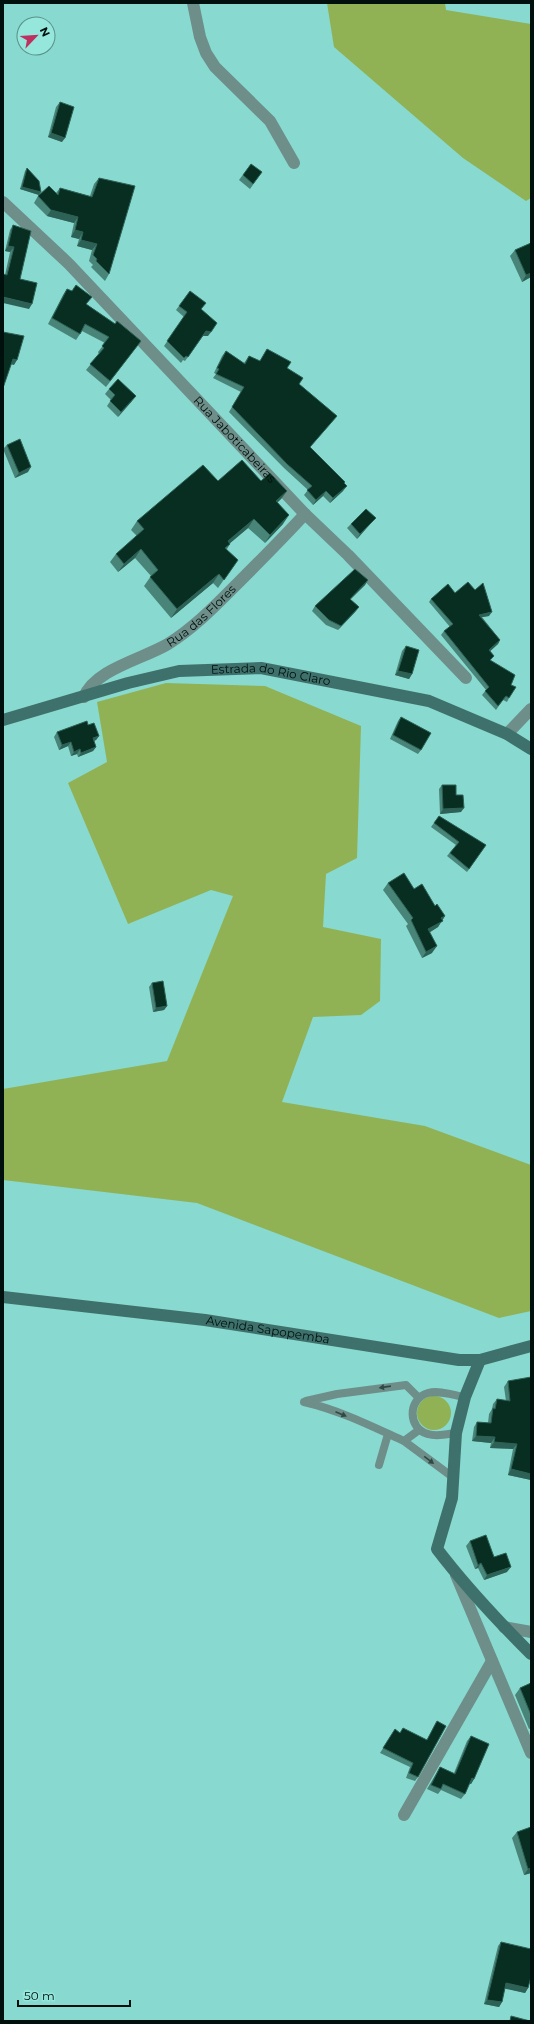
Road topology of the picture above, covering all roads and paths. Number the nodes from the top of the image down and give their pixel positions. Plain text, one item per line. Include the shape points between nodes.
1 (193, 3) edge
2 (294, 163) dead end
3 (3, 202) edge
4 (305, 514) junction
5 (466, 678) dead end
6 (84, 697) junction
7 (531, 709) edge
8 (3, 720) edge
9 (507, 734) junction
10 (531, 749) edge
11 (3, 1296) edge
12 (531, 1346) edge
13 (480, 1360) junction
14 (464, 1397) junction
15 (419, 1398) junction
16 (419, 1430) junction
17 (456, 1433) junction
18 (388, 1434) junction
19 (404, 1441) junction
20 (379, 1465) dead end
21 (454, 1478) junction
22 (456, 1574) junction
23 (504, 1627) junction
24 (531, 1632) edge
25 (531, 1654) edge
26 (492, 1661) junction
27 (531, 1753) edge
28 (404, 1815) dead end

1 - 2 street via 206,53 215,66 270,121
3 - 4 street, Rua Jaboticabeiras via 69,264
4 - 5 street, Rua Jaboticabeiras
4 - 6 street, Rua das Flores via 203,619 166,645 98,679 88,688
6 - 8 main road, Estrada do Rio Claro
6 - 9 main road, Estrada do Rio Claro via 179,671 261,668 429,701
7 - 9 street
9 - 10 main road, Estrada do Rio Claro
11 - 13 main road, Avenida Sapopemba via 204,1320 427,1356
12 - 13 main road, Avenida Sapopemba
13 - 14 main road
14 - 15 lane via 432,1392
14 - 17 main road
15 - 16 lane via 412,1410 412,1417
15 -> 18 lane via 406,1385 337,1394 304,1402 328,1408
16 - 17 lane via 430,1435
16 - 19 lane
17 - 21 main road
18 - 19 lane
18 - 20 lane
19 -> 21 lane
21 - 22 main road via 452,1498 437,1550
22 - 23 main road
22 - 26 street
23 - 24 street
23 - 25 main road
26 - 27 street
26 - 28 street

